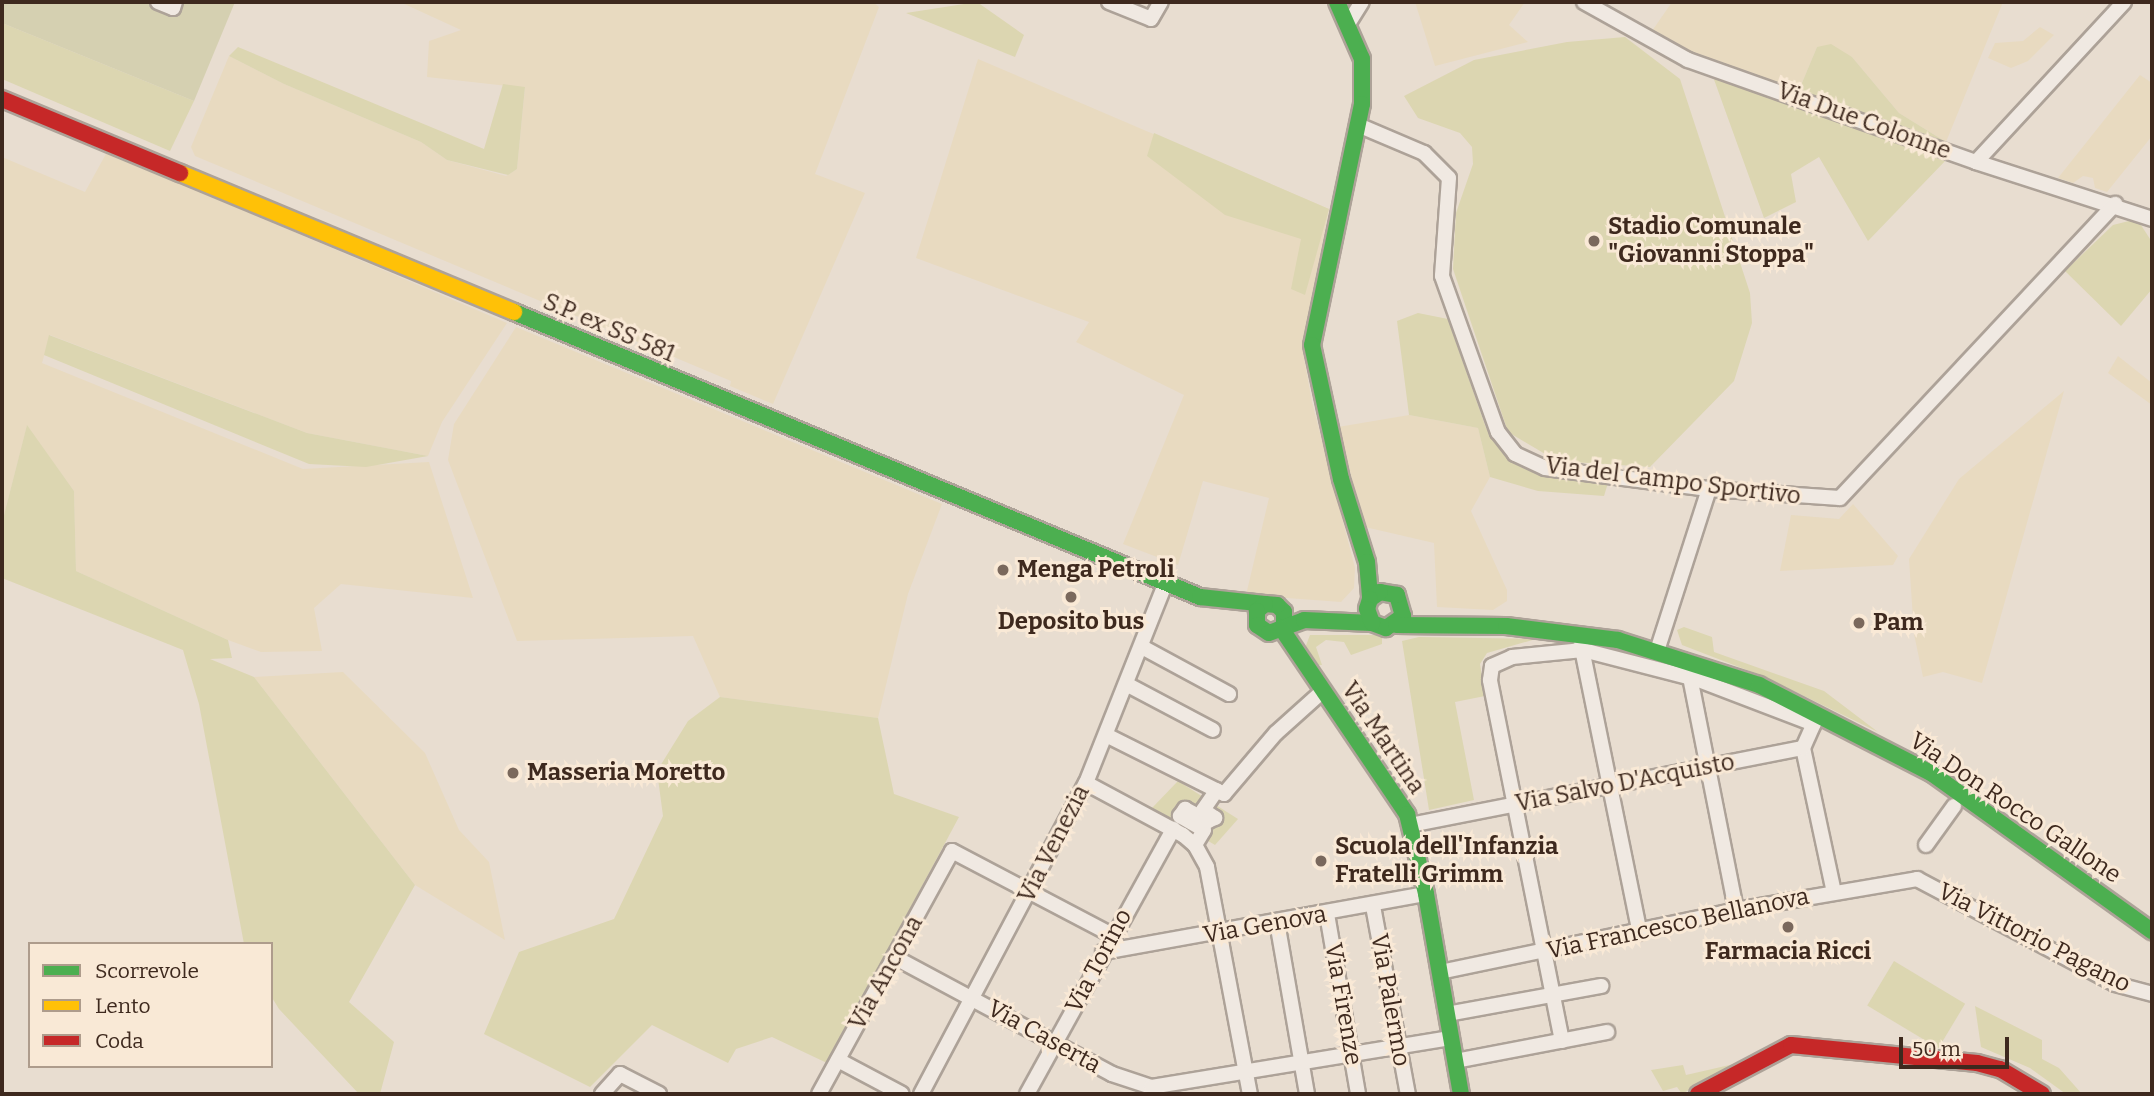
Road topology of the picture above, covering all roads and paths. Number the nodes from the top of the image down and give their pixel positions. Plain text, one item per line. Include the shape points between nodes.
1 (158, 2) edge
2 (175, 2) edge
3 (1110, 2) edge
4 (1161, 2) edge
5 (1337, 2) edge
6 (1362, 2) edge
7 (1584, 2) edge
8 (2124, 2) edge
9 (1348, 24) junction
10 (2, 99) edge
11 (1358, 125) junction
12 (1976, 162) junction
13 (2115, 204) junction
14 (2152, 219) edge
15 (1709, 489) junction
16 (1367, 562) junction
17 (1165, 583) junction
18 (1200, 597) junction
19 (1399, 598) junction
20 (1369, 601) junction
21 (1272, 606) junction
22 (1372, 623) junction
23 (1396, 625) junction
24 (1446, 625) junction
25 (1273, 628) junction
26 (1581, 643) junction
27 (1142, 647) junction
28 (1657, 651) junction
29 (1690, 677) junction
30 (1128, 685) junction
31 (1324, 690) junction
32 (1229, 694) dead end
33 (1816, 718) junction
34 (1213, 730) dead end
35 (1106, 735) junction
36 (1803, 748) junction
37 (1707, 767) junction
38 (1086, 783) junction
39 (1608, 786) junction
40 (1217, 790) junction
41 (1515, 804) junction
42 (1954, 806) dead end
43 (1410, 825) junction
44 (1173, 829) junction
45 (1195, 845) junction
46 (1926, 845) dead end
47 (1917, 879) joint
48 (1029, 892) junction
49 (1834, 892) junction
50 (1426, 894) junction
51 (1373, 906) junction
52 (1736, 910) junction
53 (1327, 914) junction
54 (1277, 922) junction
55 (2152, 931) edge
56 (1219, 933) junction
57 (1640, 933) junction
58 (1112, 935) junction
59 (1545, 951) junction
60 (1103, 952) junction
61 (894, 957) junction
62 (1440, 972) junction
63 (1601, 986) dead end
64 (2152, 994) edge
65 (1553, 995) junction
66 (973, 999) junction
67 (1447, 1014) junction
68 (1607, 1032) dead end
69 (1451, 1038) junction
70 (1562, 1041) junction
71 (1055, 1044) junction
72 (1398, 1044) junction
73 (1351, 1052) junction
74 (838, 1060) junction
75 (1455, 1061) junction
76 (1300, 1062) junction
77 (1245, 1072) junction
78 (1179, 1090) edge
79 (602, 1094) edge
80 (659, 1094) edge
81 (819, 1094) edge
82 (902, 1094) edge
83 (921, 1094) edge
84 (1027, 1094) edge
85 (1250, 1094) edge
86 (1307, 1094) edge
87 (1358, 1094) edge
88 (1408, 1094) edge
89 (1461, 1094) edge
90 (1698, 1094) edge
91 (2042, 1094) edge

1 - 2 street via 173,8
3 - 4 street via 1151,19
5 - 9 main road
6 - 9 street
7 - 12 street, Via Due Colonne via 1688,60
8 - 12 street
9 - 11 main road via 1363,59
10 - 17 main road, S.P. ex SS 581
11 - 15 street, Via del Campo Sportivo via 1424,153 1449,178 1442,276 1498,432 1515,454 1545,468
11 - 16 main road via 1312,345 1337,467
12 - 13 street, Via Due Colonne
13 - 14 street, Via Due Colonne
13 - 15 street, Via del Campo Sportivo via 1840,498
15 - 28 street
16 - 19 main road
16 - 20 main road
17 - 18 main road, S.P. ex SS 581
17 - 27 street, Via Venezia
18 - 21 main road
18 - 25 main road
19 - 20 main road via 1380,592
19 - 23 main road via 1403,616
19 - 24 main road
20 - 21 main road via 1341,611
20 - 22 main road
21 - 25 main road, Via Martina
21 - 25 main road via 1256,616
22 - 23 main road via 1386,628
22 - 25 main road via 1304,620
23 - 24 main road, Via Don Rocco Gallone
24 - 26 main road, Via Don Rocco Gallone
25 - 31 main road, Via Martina
26 - 28 main road, Via Don Rocco Gallone
26 - 29 street
26 - 39 street
26 - 41 street via 1512,657 1492,666 1490,680
27 - 30 street, Via Venezia
27 - 32 street
28 - 33 main road, Via Don Rocco Gallone via 1759,685
29 - 33 street
29 - 37 street
30 - 34 street
30 - 35 street, Via Venezia
31 - 40 street via 1276,733 1224,794
31 - 43 main road, Via Martina
33 - 36 street
33 - 55 main road, Via Don Rocco Gallone via 1931,773
35 - 38 street, Via Venezia
35 - 40 street
36 - 37 street, Via Salvo D'Acquisto
36 - 49 street
37 - 39 street, Via Salvo D'Acquisto
37 - 52 street
38 - 44 street
38 - 48 street, Via Venezia
39 - 41 street, Via Salvo D'Acquisto
39 - 57 street
40 - 45 street via 1203,810 1215,818 1208,821 1185,809 1180,816 1203,830
41 - 43 street, Via Salvo D'Acquisto
41 - 59 street
42 - 46 street
43 - 50 main road, Via Martina
44 - 45 street
44 - 58 street, Via Torino
45 - 56 street via 1207,867
47 - 49 street, Via Francesco Bellanova
47 - 64 street, Via Vittorio Pagano via 2115,984
48 - 58 street
48 - 61 street, Via Ancona via 952,851
48 - 66 street, Via Venezia
49 - 52 street, Via Francesco Bellanova
50 - 51 street, Via Genova
50 - 62 main road, Via Martina
51 - 53 street, Via Genova
51 - 72 street, Via Palermo
52 - 57 street, Via Francesco Bellanova
53 - 54 street, Via Genova
53 - 73 street, Via Firenze
54 - 56 street, Via Genova
54 - 76 street
56 - 60 street, Via Genova
56 - 77 street
57 - 59 street, Via Francesco Bellanova
58 - 60 street, Via Torino
59 - 62 street, Via Francesco Bellanova
59 - 65 street
60 - 71 street, Via Torino
61 - 66 street, Via Caserta
61 - 74 street, Via Ancona
62 - 67 main road, Via Martina
63 - 65 street
65 - 67 street
65 - 70 street
66 - 71 street, Via Caserta
66 - 83 street, Via Venezia
67 - 69 main road, Via Martina
68 - 70 street
69 - 72 street, Via Caserta
69 - 75 main road, Via Martina
70 - 75 street
71 - 78 street, Via Caserta via 1112,1074 1151,1087
71 - 84 street, Via Torino
72 - 73 street, Via Caserta
72 - 88 street, Via Palermo
73 - 76 street, Via Caserta
73 - 87 street, Via Firenze
74 - 81 street, Via Ancona
74 - 82 street
75 - 89 main road, Via Martina
76 - 77 street, Via Caserta
76 - 86 street
77 - 78 street, Via Caserta
77 - 85 street
79 - 80 street via 620,1074
90 - 91 main road via 1791,1045 1977,1063 2000,1069

